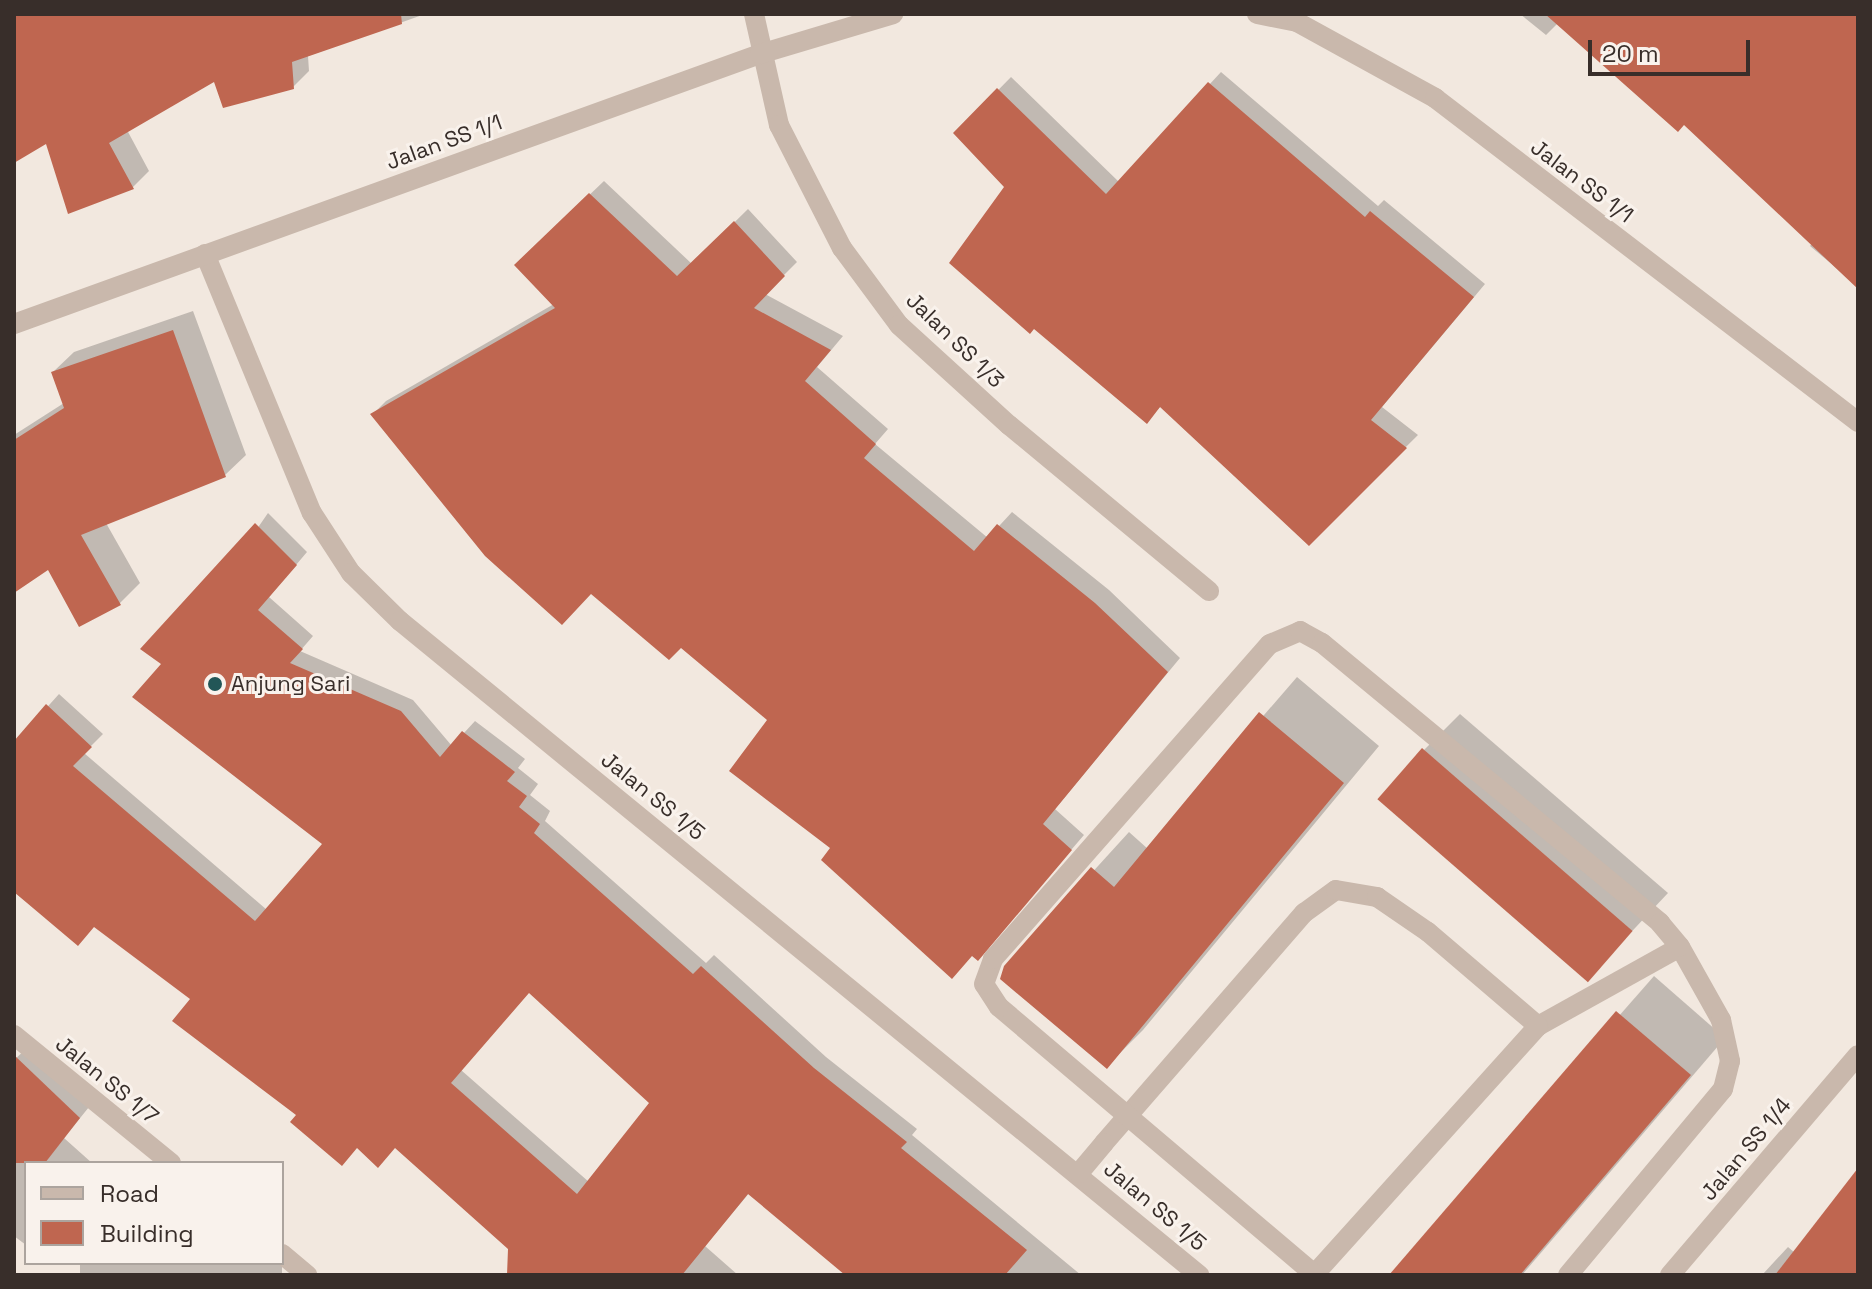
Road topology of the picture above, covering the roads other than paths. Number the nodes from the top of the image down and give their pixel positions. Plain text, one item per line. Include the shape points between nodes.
1 (754, 14) edge
2 (893, 14) edge
3 (1257, 14) edge
4 (760, 54) junction
5 (205, 254) junction
6 (14, 324) edge
7 (1858, 422) edge
8 (1209, 591) dead end
9 (1680, 947) junction
10 (1538, 1026) junction
11 (14, 1035) edge
12 (1858, 1055) edge
13 (1129, 1113) junction
14 (169, 1161) edge
15 (1079, 1173) junction
16 (284, 1256) edge
17 (307, 1275) edge
18 (1199, 1275) edge
19 (1314, 1275) edge
20 (1568, 1275) edge
21 (1670, 1275) edge

1 - 4 street, Jalan SS 1/3
2 - 4 street, Jalan SS 1/1
3 - 7 street, Jalan SS 1/1 via 1297,22 1435,98
4 - 5 street, Jalan SS 1/1
4 - 8 street, Jalan SS 1/3 via 779,125 842,248 899,325 1009,425
5 - 6 street, Jalan SS 1/1
5 - 15 street, Jalan SS 1/5 via 312,513 351,573 400,621
9 - 10 street
9 - 13 street via 1660,923 1349,663 1300,631 1270,644 993,959 984,984 999,1007
9 - 20 street via 1721,1020 1730,1061 1723,1089
10 - 13 street via 1428,932 1377,897 1336,890 1304,913
10 - 19 street
11 - 14 street, Jalan SS 1/7
12 - 21 street, Jalan SS 1/4
13 - 15 street
13 - 19 street
15 - 18 street, Jalan SS 1/5
16 - 17 street

